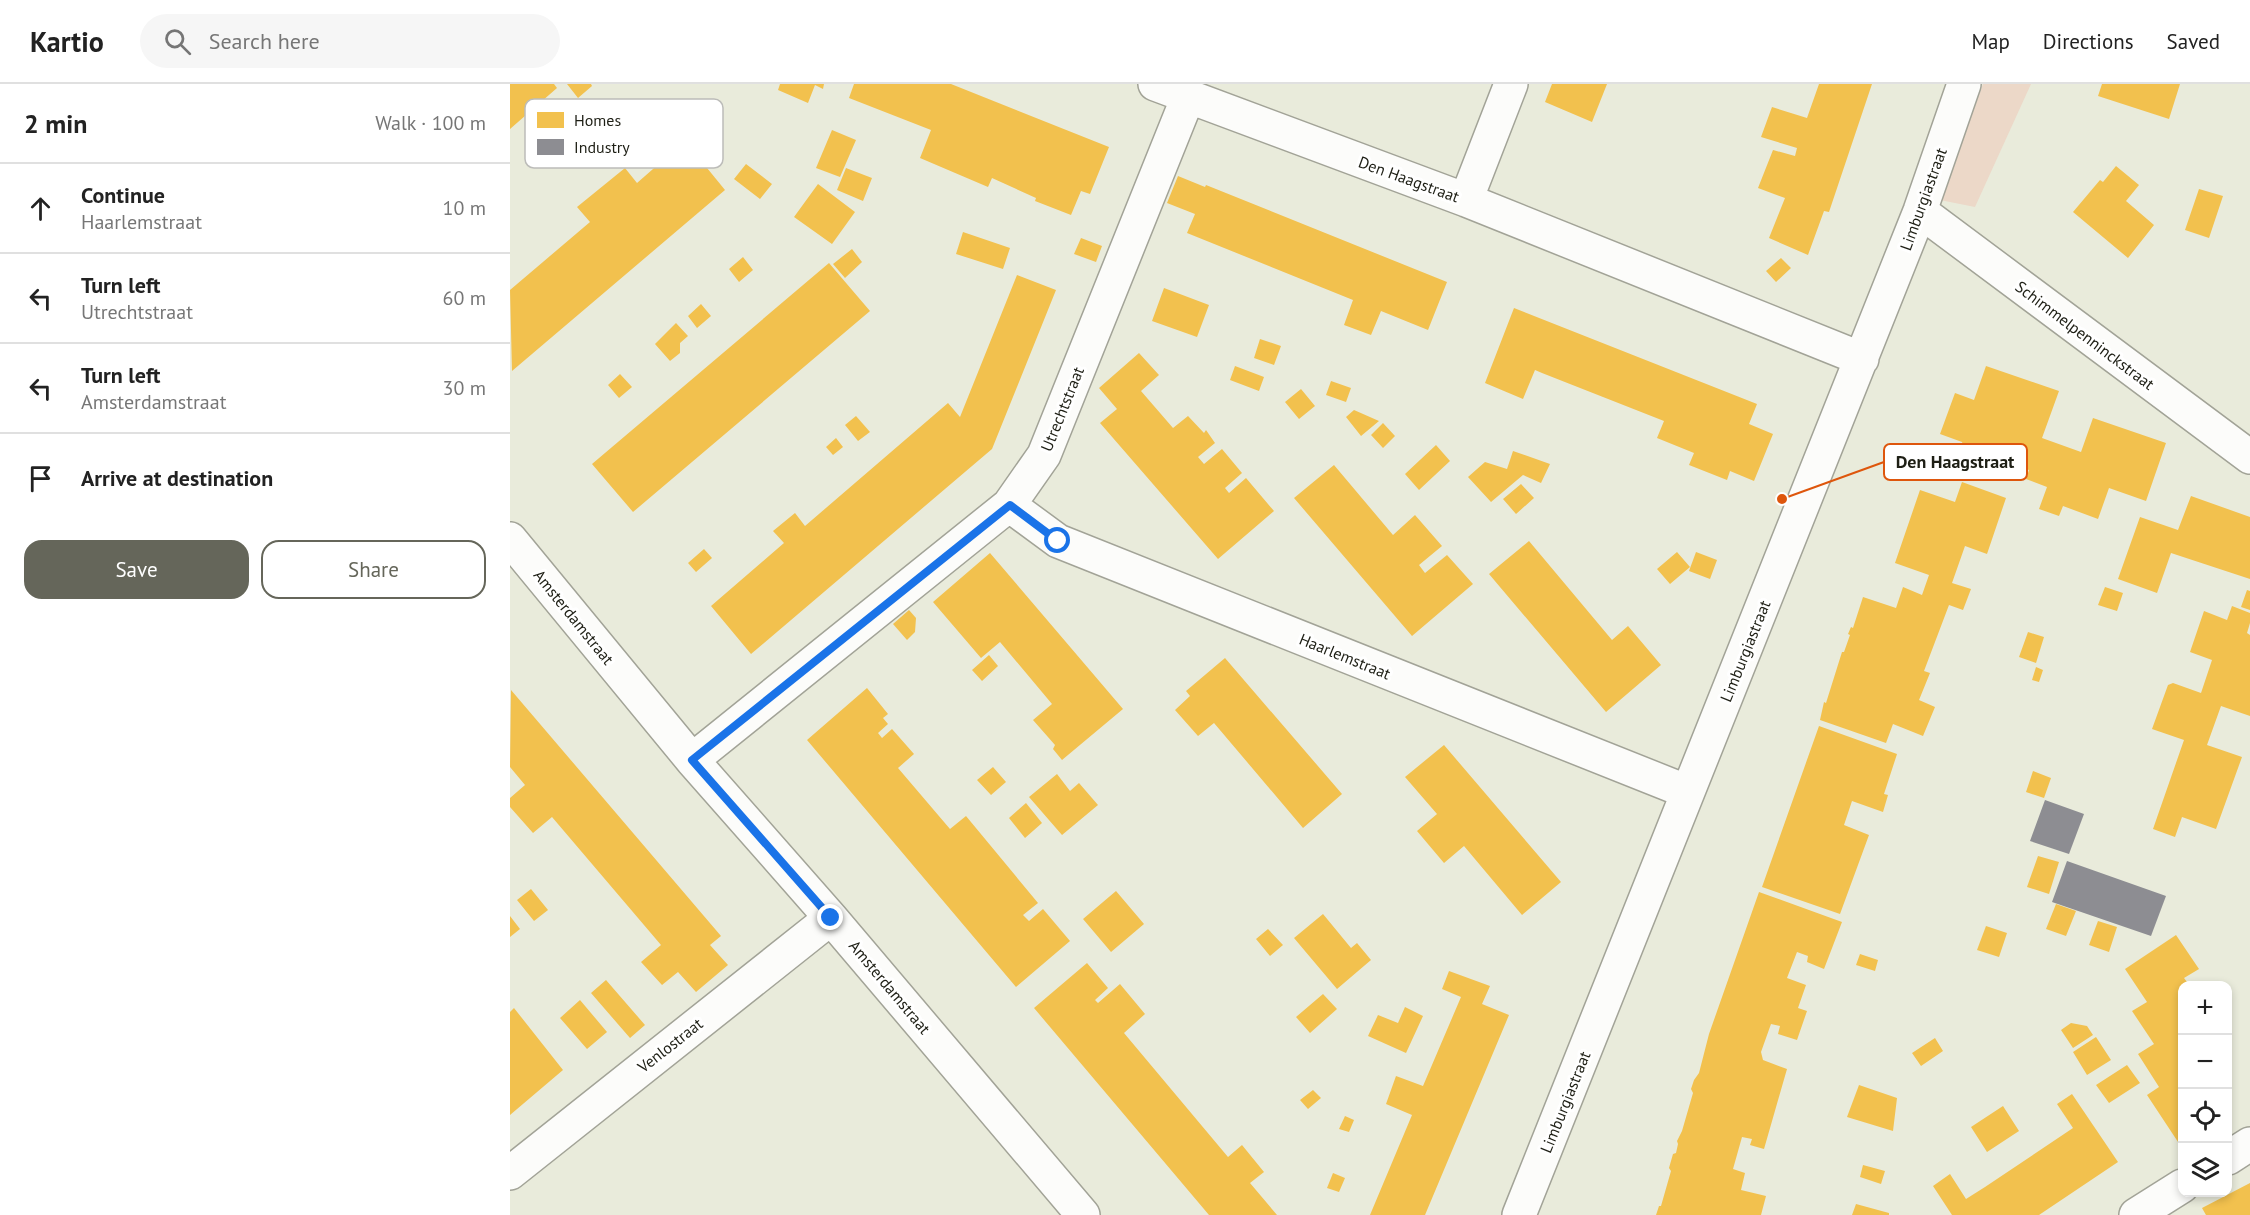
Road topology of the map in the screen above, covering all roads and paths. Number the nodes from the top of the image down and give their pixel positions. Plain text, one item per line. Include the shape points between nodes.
1 (1155, 84) edge
2 (1510, 84) edge
3 (1964, 84) edge
4 (1188, 97) junction
5 (1466, 200) junction
6 (1920, 211) junction
7 (1862, 359) junction
8 (2250, 457) edge
9 (1010, 505) junction
10 (510, 539) edge
11 (692, 760) junction
12 (1688, 792) junction
13 (831, 918) junction
14 (2250, 1143) edge
15 (2232, 1155) edge
16 (510, 1173) edge
17 (2178, 1189) edge
18 (1083, 1215) edge
19 (1520, 1215) edge
20 (2136, 1215) edge

1 - 4 street, Den Haagstraat
2 - 5 street
3 - 6 street, Limburgiastraat
4 - 5 street, Den Haagstraat
4 - 9 street, Utrechtstraat via 1044,455
5 - 7 street, Den Haagstraat
6 - 7 street, Limburgiastraat
6 - 8 street, Schimmelpenninckstraat
7 - 12 street, Limburgiastraat
9 - 11 street, Utrechtstraat
9 - 12 street, Haarlemstraat via 1058,541
10 - 11 street, Amsterdamstraat
11 - 13 street, Amsterdamstraat
12 - 19 street, Limburgiastraat
13 - 16 street, Venlostraat
13 - 18 street, Amsterdamstraat
14 - 15 street
17 - 20 street

